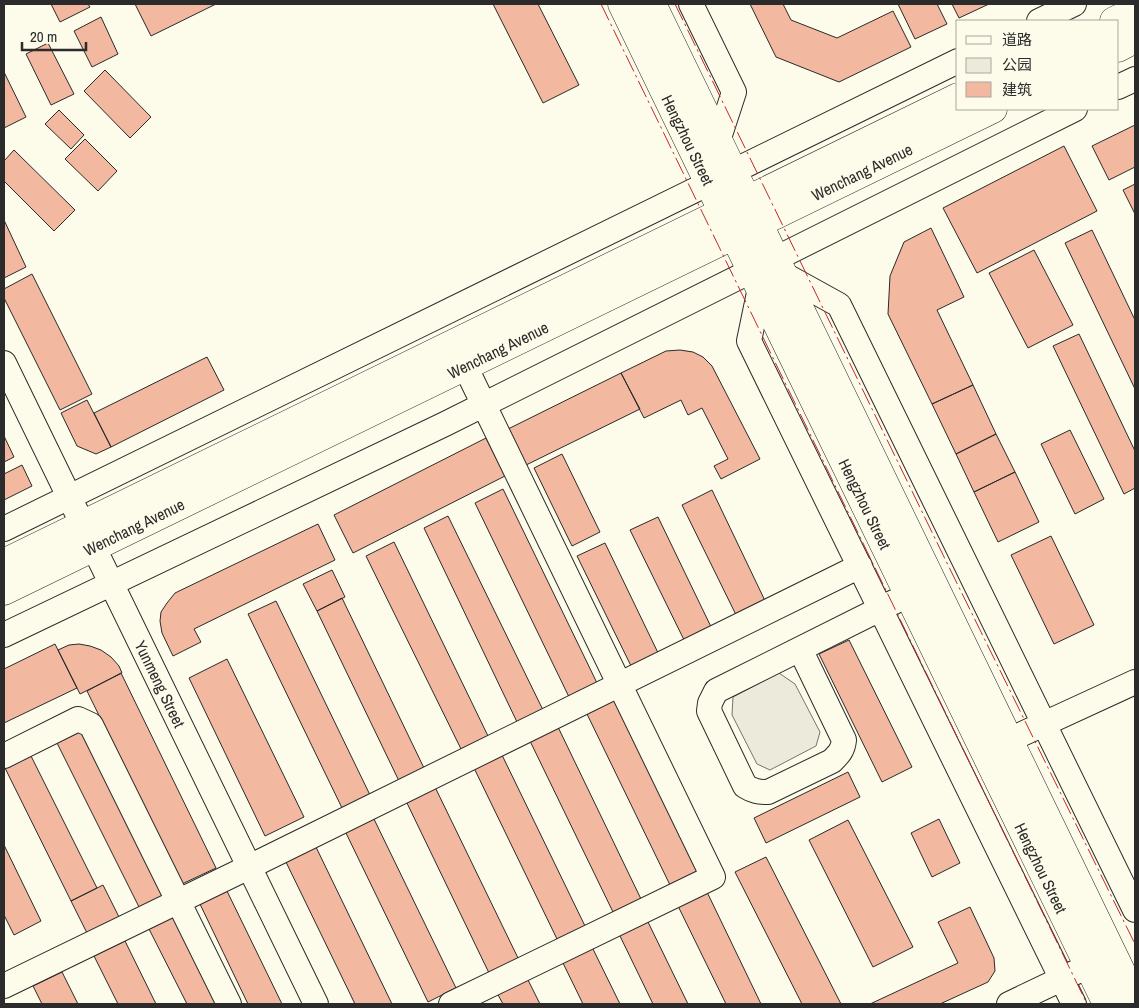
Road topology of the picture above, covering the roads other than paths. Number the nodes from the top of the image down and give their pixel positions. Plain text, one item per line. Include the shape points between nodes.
1 (622, 4) edge
2 (652, 4) edge
3 (691, 4) edge
4 (1074, 4) edge
5 (1135, 11) edge
6 (1040, 20) edge
7 (1116, 20) edge
8 (1135, 39) edge
9 (1119, 47) edge
10 (956, 62) edge
11 (1135, 78) edge
12 (1119, 86) edge
13 (956, 99) edge
14 (991, 110) edge
15 (1073, 110) edge
16 (718, 141) junction
17 (733, 171) junction
18 (708, 183) junction
19 (753, 212) junction
20 (728, 224) junction
21 (779, 266) junction
22 (756, 280) junction
23 (4, 363) edge
24 (465, 366) junction
25 (484, 405) junction
26 (69, 497) junction
27 (4, 529) edge
28 (88, 536) junction
29 (4, 563) edge
30 (860, 566) junction
31 (111, 584) junction
32 (4, 591) edge
33 (909, 595) junction
34 (881, 609) junction
35 (4, 635) edge
36 (800, 649) junction
37 (1135, 682) edge
38 (619, 685) junction
39 (1044, 724) junction
40 (1009, 740) junction
41 (4, 756) edge
42 (249, 867) junction
43 (178, 902) junction
44 (1135, 910) edge
45 (1127, 964) edge
46 (1088, 965) junction
47 (1062, 978) junction
48 (4, 986) edge
49 (1135, 1000) edge
50 (229, 1004) edge
51 (316, 1004) edge
52 (451, 1004) edge
53 (1009, 1004) edge
54 (1074, 1004) edge
55 (1107, 1004) edge

1 - 18 main road, Hengzhou Street
2 - 16 main road, Hengzhou Street
3 - 16 street via 734,92
4 - 6 street
5 - 7 main road
8 - 9 main road
10 - 17 street
11 - 12 street
13 - 19 main road, Wenchang Avenue
14 - 19 main road, Wenchang Avenue
15 - 21 street
16 - 17 main road, Hengzhou Street
17 - 18 street
17 - 19 main road, Hengzhou Street
18 - 20 main road, Hengzhou Street
18 - 26 street
19 - 20 main road, Wenchang Avenue
19 - 21 main road, Hengzhou Street
20 - 22 main road, Hengzhou Street
20 - 24 main road, Wenchang Avenue
20 - 28 main road, Wenchang Avenue
21 - 22 street
21 - 39 street via 839,305
21 - 40 main road, Hengzhou Street
22 - 25 street
22 - 30 street via 749,341
22 - 33 main road, Hengzhou Street
23 - 26 street, Yunmeng Street
24 - 25 street
24 - 28 main road, Wenchang Avenue
25 - 31 street
25 - 38 street
26 - 27 street
26 - 28 street, Yunmeng Street
28 - 29 main road, Wenchang Avenue
28 - 31 street, Yunmeng Street
28 - 32 main road, Wenchang Avenue
30 - 34 street
30 - 38 street
31 - 35 street
31 - 42 street, Yunmeng Street
33 - 34 street
33 - 46 main road, Hengzhou Street
34 - 36 street
34 - 47 street
36 - 36 street via 844,740 843,748 832,761 768,792 750,790 745,786 709,711 710,703 716,691
37 - 39 street
38 - 42 street
38 - 52 street via 713,877
39 - 40 street
39 - 44 street
40 - 45 main road, Hengzhou Street
41 - 43 street via 78,719 91,725
42 - 43 street
42 - 51 street, Yunmeng Street
43 - 48 street
43 - 50 street
45 - 49 main road, Hengzhou Street
46 - 47 street
46 - 55 main road, Hengzhou Street
47 - 53 street
47 - 54 street

